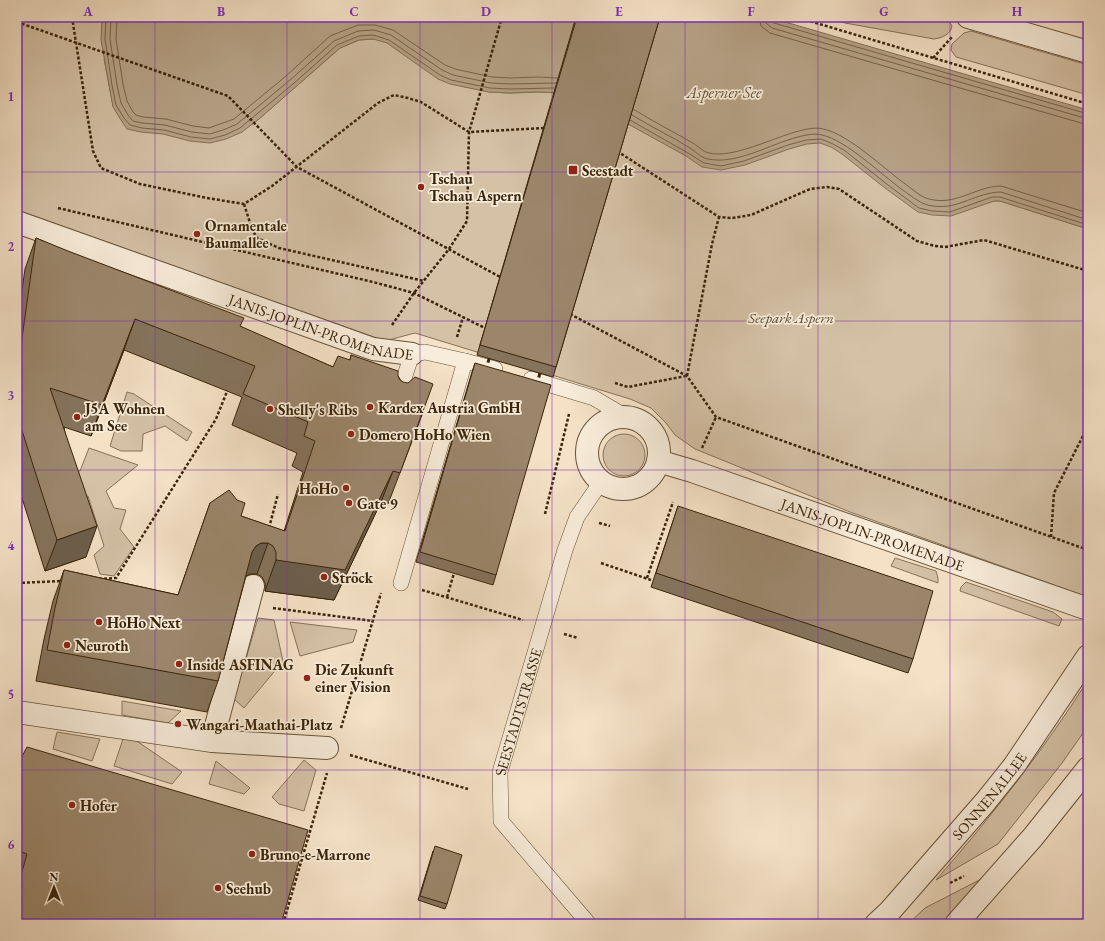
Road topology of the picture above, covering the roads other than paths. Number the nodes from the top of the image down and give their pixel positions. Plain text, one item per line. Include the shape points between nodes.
1 (968, 17) edge
2 (1088, 52) edge
3 (17, 222) edge
4 (412, 354) junction
5 (465, 361) junction
6 (395, 405) edge
7 (626, 417) junction
8 (658, 462) junction
9 (601, 482) junction
10 (401, 583) road end
11 (251, 596) edge
12 (1088, 609) edge
13 (1088, 656) edge
14 (20, 712) edge
15 (212, 741) junction
16 (331, 749) road end
17 (1088, 768) edge
18 (589, 924) edge
19 (876, 924) edge
20 (956, 924) edge

1 - 2 street
3 - 4 street, JANIS-JOPLIN-PROMENADE via 373,349
4 - 5 lane, JANIS-JOPLIN-PROMENADE via 425,352
4 - 6 lane
5 - 7 lane, JANIS-JOPLIN-PROMENADE via 594,398
5 - 10 lane
7 - 8 street via 638,420 648,427 655,437
7 - 9 street via 604,422 589,440 588,463
8 - 9 street via 645,481 635,487 623,489
8 - 12 street, JANIS-JOPLIN-PROMENADE
9 - 18 lane, SEESTADTSTRASSE via 578,517 565,550 500,772 501,821
11 - 15 street
13 - 19 street, SONNENALLEE via 1014,766
14 - 15 street
15 - 16 street
17 - 20 street via 1034,837

